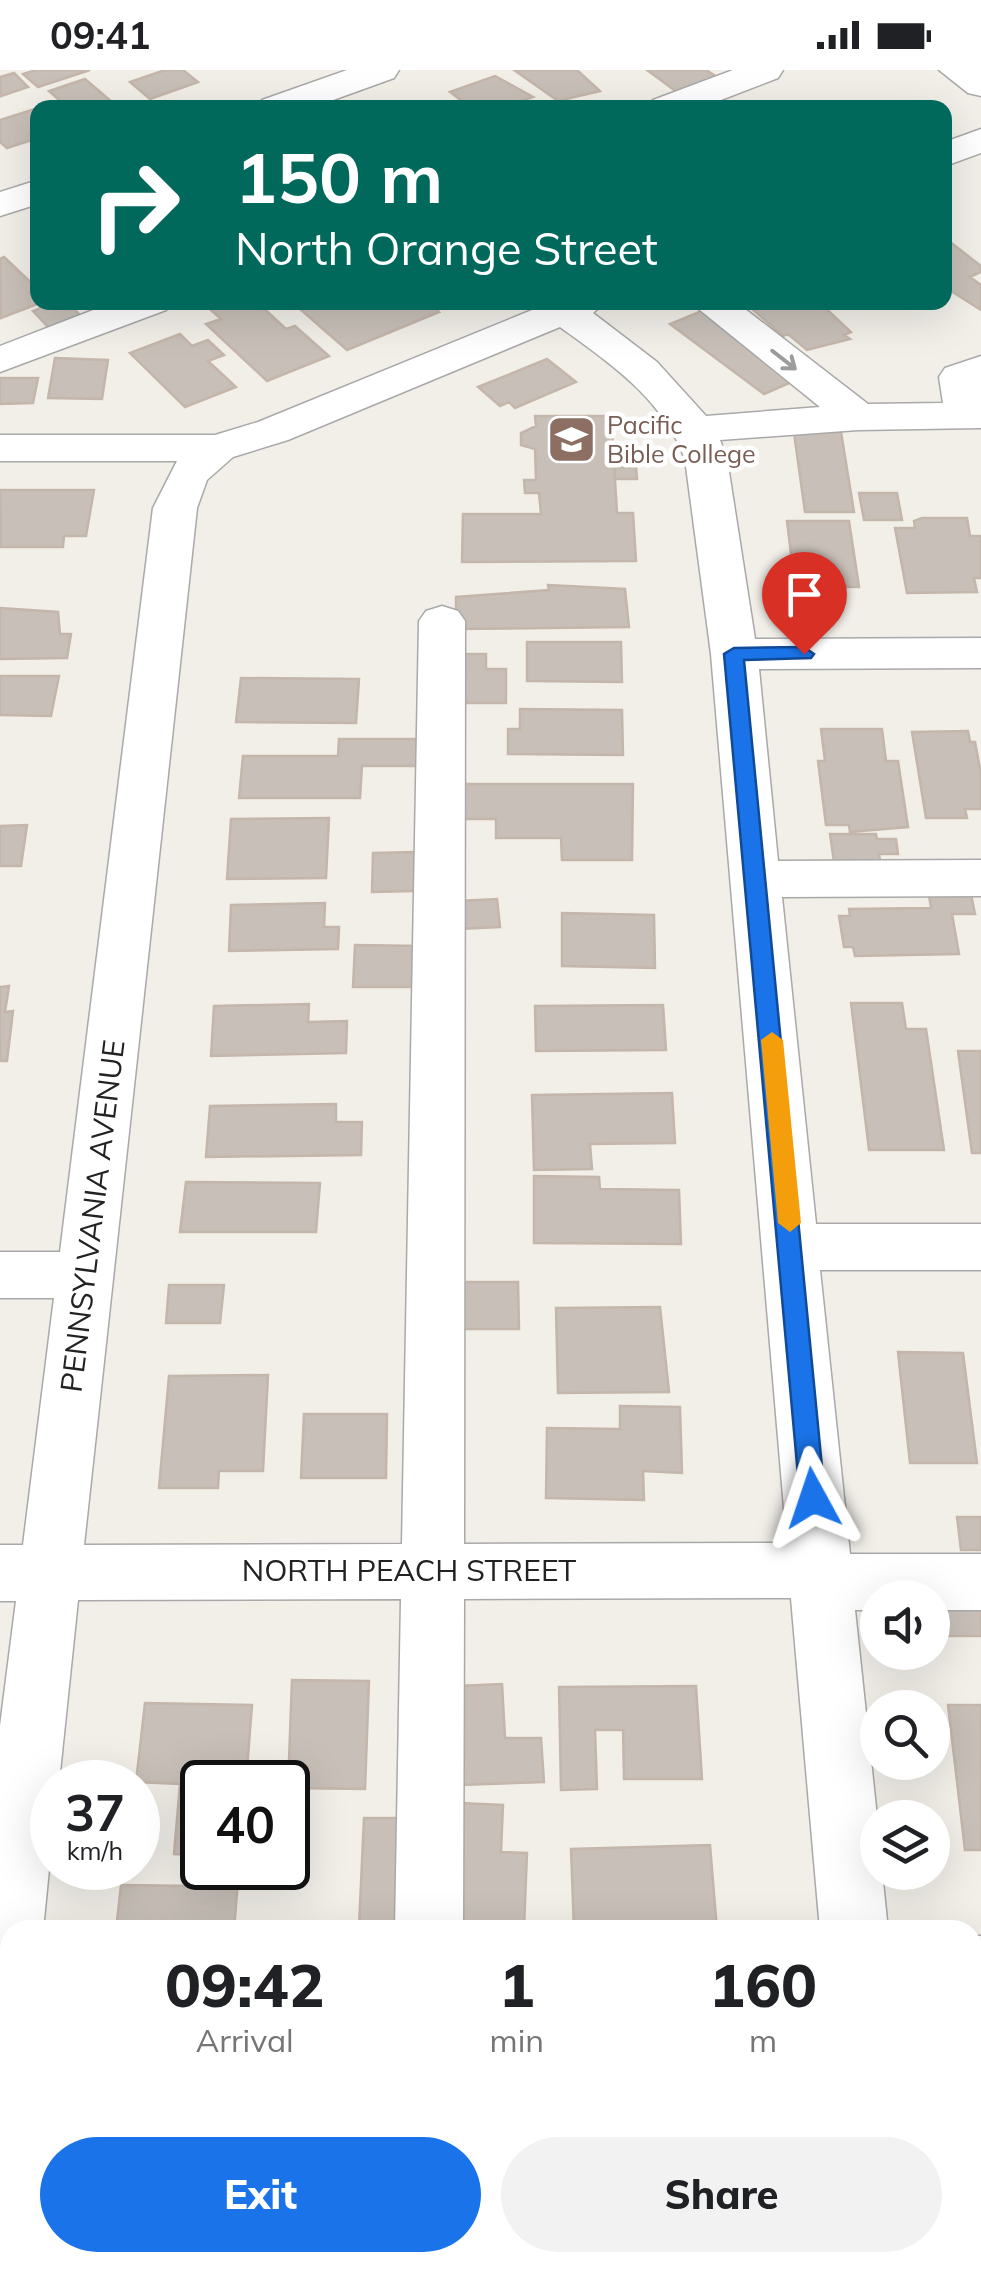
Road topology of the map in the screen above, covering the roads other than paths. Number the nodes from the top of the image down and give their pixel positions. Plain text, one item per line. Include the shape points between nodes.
1 (261, 70) edge
2 (381, 70) edge
3 (765, 70) edge
4 (957, 70) edge
5 (981, 85) edge
6 (289, 100) edge
7 (306, 100) edge
8 (687, 100) edge
9 (981, 140) edge
10 (952, 152) edge
11 (30, 195) edge
12 (0, 205) edge
13 (131, 310) edge
14 (556, 310) edge
15 (574, 310) edge
16 (720, 310) edge
17 (0, 360) edge
18 (981, 368) edge
19 (973, 415) edge
20 (858, 417) junction
21 (698, 430) junction
22 (0, 448) edge
23 (218, 448) junction
24 (442, 622) dead end
25 (981, 653) edge
26 (734, 654) junction
27 (981, 878) edge
28 (756, 879) junction
29 (792, 1247) junction
30 (981, 1247) edge
31 (0, 1275) edge
32 (86, 1275) junction
33 (433, 1571) junction
34 (26, 1573) edge
35 (819, 1576) junction
36 (981, 1582) edge
37 (7, 1920) edge
38 (429, 1920) edge
39 (853, 1920) edge

1 - 6 street
2 - 7 street
3 - 8 street
4 - 5 street
9 - 10 street
11 - 12 street
13 - 17 street
14 - 23 street
15 - 21 street via 673,398
16 -> 20 street
18 - 19 street via 960,377
19 - 20 street
20 - 21 street
21 - 26 street
22 - 23 street
23 - 32 street, PENNSYLVANIA AVENUE via 194,463 176,508
24 - 33 street
25 - 26 street
26 - 28 street
27 - 28 street
28 - 29 street
29 - 30 street
29 - 35 street
31 - 32 street
32 - 34 street, PENNSYLVANIA AVENUE
33 - 34 street, NORTH PEACH STREET
33 - 35 street, NORTH PEACH STREET
33 - 38 street
34 - 37 street, PENNSYLVANIA AVENUE
35 - 36 street, NORTH PEACH STREET
35 - 39 street

